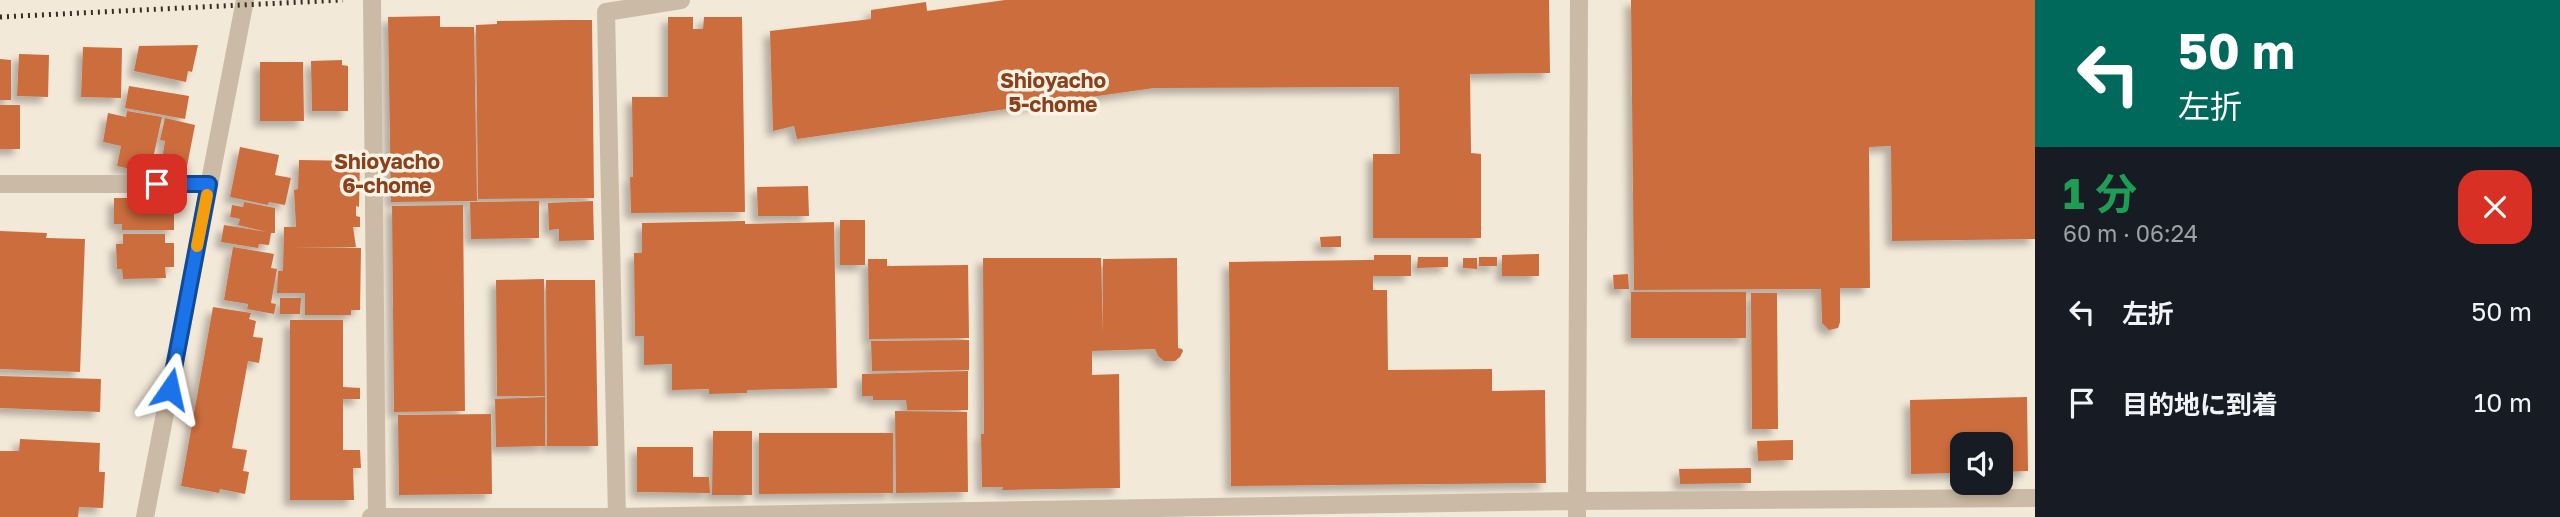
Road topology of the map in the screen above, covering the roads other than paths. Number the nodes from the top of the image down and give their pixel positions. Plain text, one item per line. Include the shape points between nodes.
1 (245, 0) edge
2 (372, 0) edge
3 (681, 0) edge
4 (1579, 0) edge
5 (0, 184) edge
6 (209, 184) junction
7 (2035, 498) edge
8 (1577, 509) edge
9 (1105, 513) edge
10 (145, 517) edge
11 (371, 517) edge
12 (377, 517) edge
13 (617, 517) edge

1 - 6 street
2 - 12 street
3 - 13 street via 606,12
4 - 8 street
5 - 6 street
6 - 10 street
7 - 8 street
8 - 9 street
9 - 13 street
11 - 12 street
12 - 13 street

